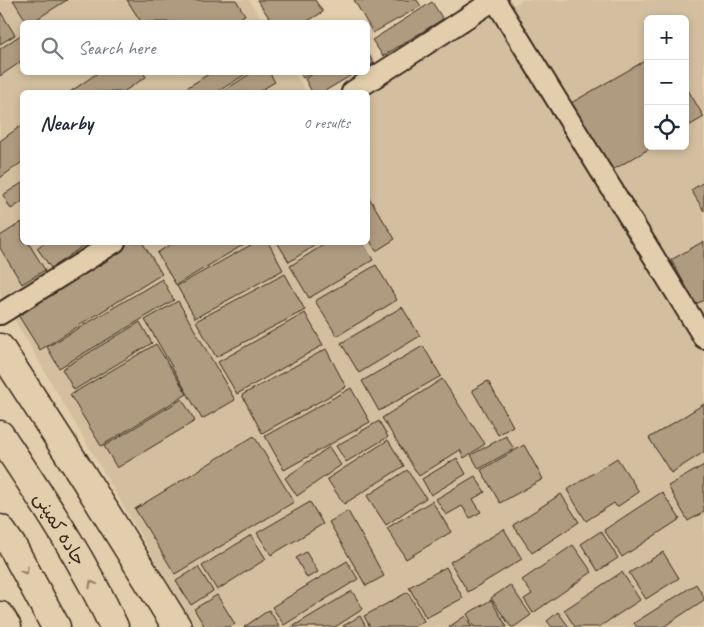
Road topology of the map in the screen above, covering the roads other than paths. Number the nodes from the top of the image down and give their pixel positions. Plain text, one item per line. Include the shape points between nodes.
1 (495, 0) edge
2 (355, 90) edge
3 (110, 245) edge
4 (0, 314) edge
5 (704, 338) edge
6 (0, 348) edge
7 (0, 435) edge
8 (0, 529) edge
9 (0, 616) edge
10 (7, 627) edge
11 (56, 627) edge
12 (114, 627) edge
13 (177, 627) edge

1 - 2 street
1 - 5 street
3 - 4 street
6 - 13 main road
12 -> 7 main road, جاده کمپنی via 57,521
8 -> 11 main road
9 - 10 main road

